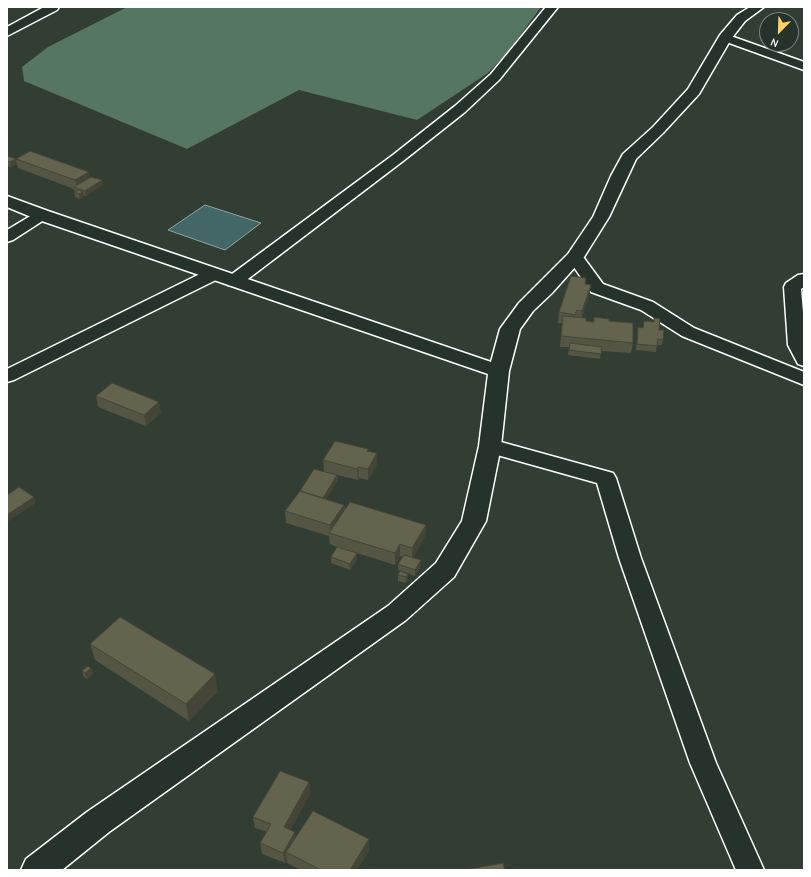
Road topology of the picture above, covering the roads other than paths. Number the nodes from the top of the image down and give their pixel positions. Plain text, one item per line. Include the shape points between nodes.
1 (53, 7) edge
2 (552, 7) edge
3 (758, 7) edge
4 (7, 32) edge
5 (725, 38) junction
6 (804, 66) edge
7 (7, 200) edge
8 (42, 216) junction
9 (7, 237) edge
10 (575, 257) junction
11 (214, 274) junction
12 (804, 279) edge
13 (234, 281) junction
14 (804, 360) edge
15 (499, 371) junction
16 (7, 376) edge
17 (804, 379) edge
18 (490, 446) junction
19 (37, 870) edge
20 (750, 870) edge

1 - 4 street
2 - 13 street via 495,77 460,109
3 - 5 street via 741,18
5 - 6 street
5 - 10 street via 694,91 629,157 601,217
7 - 8 street
8 - 9 street
8 - 11 street
10 - 15 street via 526,307 510,329
10 - 17 street via 597,288 647,306 688,332
11 - 13 street
11 - 16 street
12 - 14 street via 792,287 797,344
13 - 15 street
15 - 18 street
18 - 19 street via 474,521 445,570 397,614 98,822
18 - 20 street via 606,478 630,558 703,763

